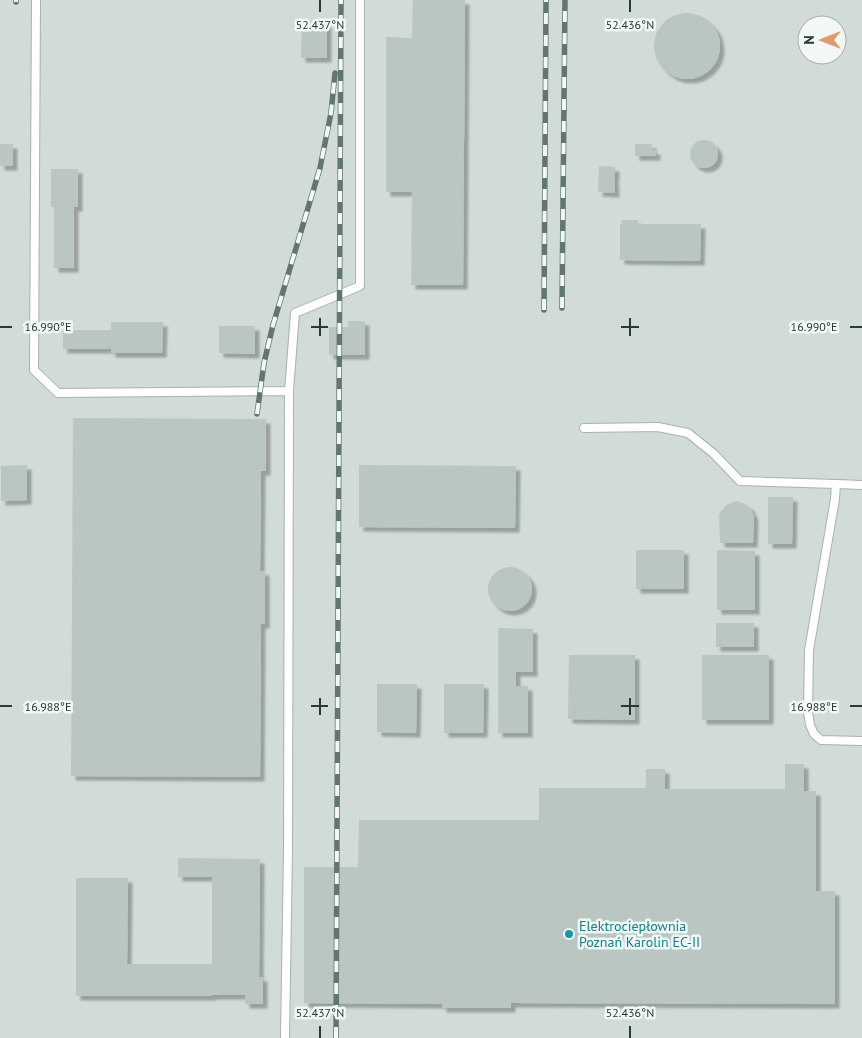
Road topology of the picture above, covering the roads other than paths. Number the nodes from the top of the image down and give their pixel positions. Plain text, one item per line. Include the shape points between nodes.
1 (36, 0) edge
2 (360, 0) edge
3 (289, 391) junction
4 (584, 428) dead end
5 (836, 484) junction
6 (862, 485) edge
7 (862, 741) edge
8 (285, 1038) edge

1 - 3 lane via 34,370 58,393
2 - 3 lane via 360,286 295,313
3 - 8 lane
4 - 5 lane via 658,427 688,433 740,481
5 - 6 lane
5 - 7 lane via 809,650 808,712 814,734 821,740

